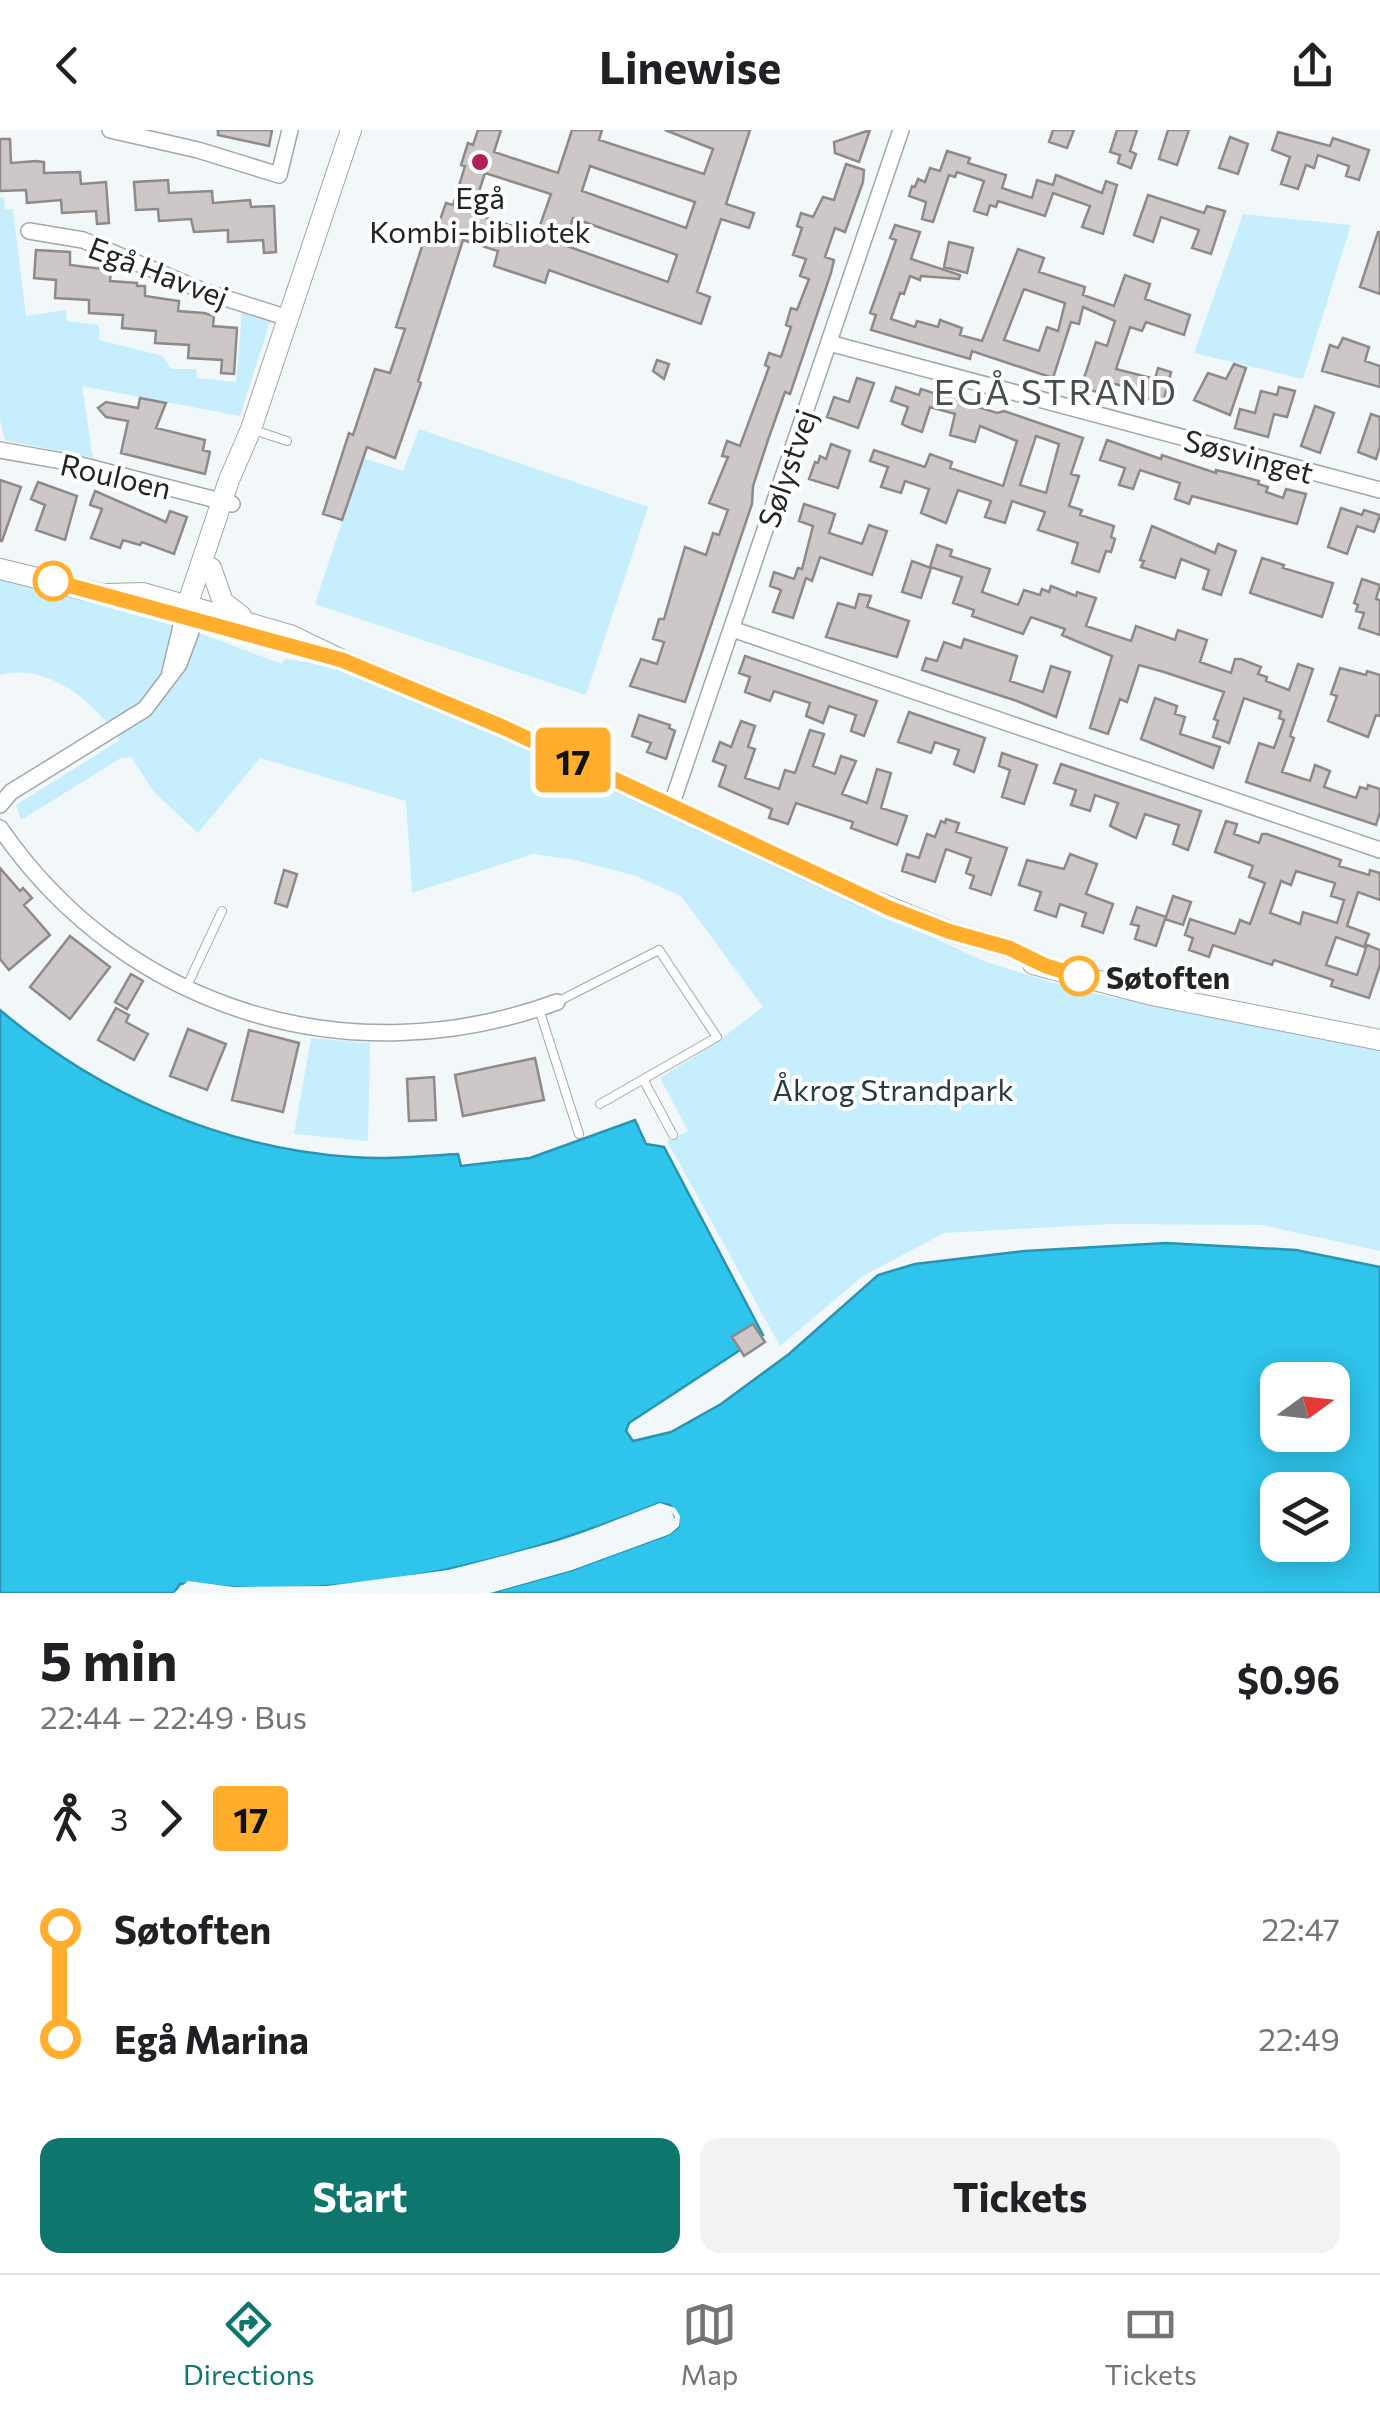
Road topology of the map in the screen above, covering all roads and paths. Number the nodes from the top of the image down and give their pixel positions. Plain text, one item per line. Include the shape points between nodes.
1 (110, 130) edge
2 (202, 130) edge
3 (290, 130) edge
4 (351, 130) edge
5 (901, 130) edge
6 (198, 150) junction
7 (30, 230) dead end
8 (288, 318) junction
9 (829, 342) junction
10 (251, 429) junction
11 (287, 441) dead end
12 (0, 450) edge
13 (1380, 490) edge
14 (227, 502) junction
15 (211, 568) junction
16 (0, 569) edge
17 (191, 613) junction
18 (265, 628) junction
19 (732, 629) junction
20 (342, 660) junction
21 (0, 804) edge
22 (671, 806) junction
23 (0, 828) edge
24 (1380, 850) edge
25 (222, 910) dead end
26 (186, 988) junction
27 (557, 1002) joint
28 (538, 1009) junction
29 (1380, 1040) edge
30 (644, 1080) junction
31 (600, 1104) dead end
32 (579, 1134) dead end
33 (673, 1135) dead end

1 - 6 street
2 - 6 street
3 - 6 street via 279,175
4 - 8 street
5 - 9 street, Sølystvej
7 - 8 street, Egå Havvej via 82,240
8 - 10 street
9 - 13 street, Søsvinget
9 - 19 street, Sølystvej
10 - 11 lane
10 - 14 street
12 - 14 street, Rouloen
14 - 15 street
14 - 17 street
15 - 17 street
15 - 18 street via 226,606
16 - 17 street via 108,594 143,594
17 - 18 street
17 - 20 street
17 - 21 street via 154,700
18 - 20 street
19 - 22 street, Sølystvej
19 - 24 street
20 - 22 street
22 - 29 street via 996,956
23 - 26 street via 78,916
25 - 26 lane
26 - 28 street via 277,1021 359,1034 439,1032
27 - 28 street
27 - 30 lane via 658,950 716,1037
28 - 32 lane
30 - 31 lane
30 - 33 lane

